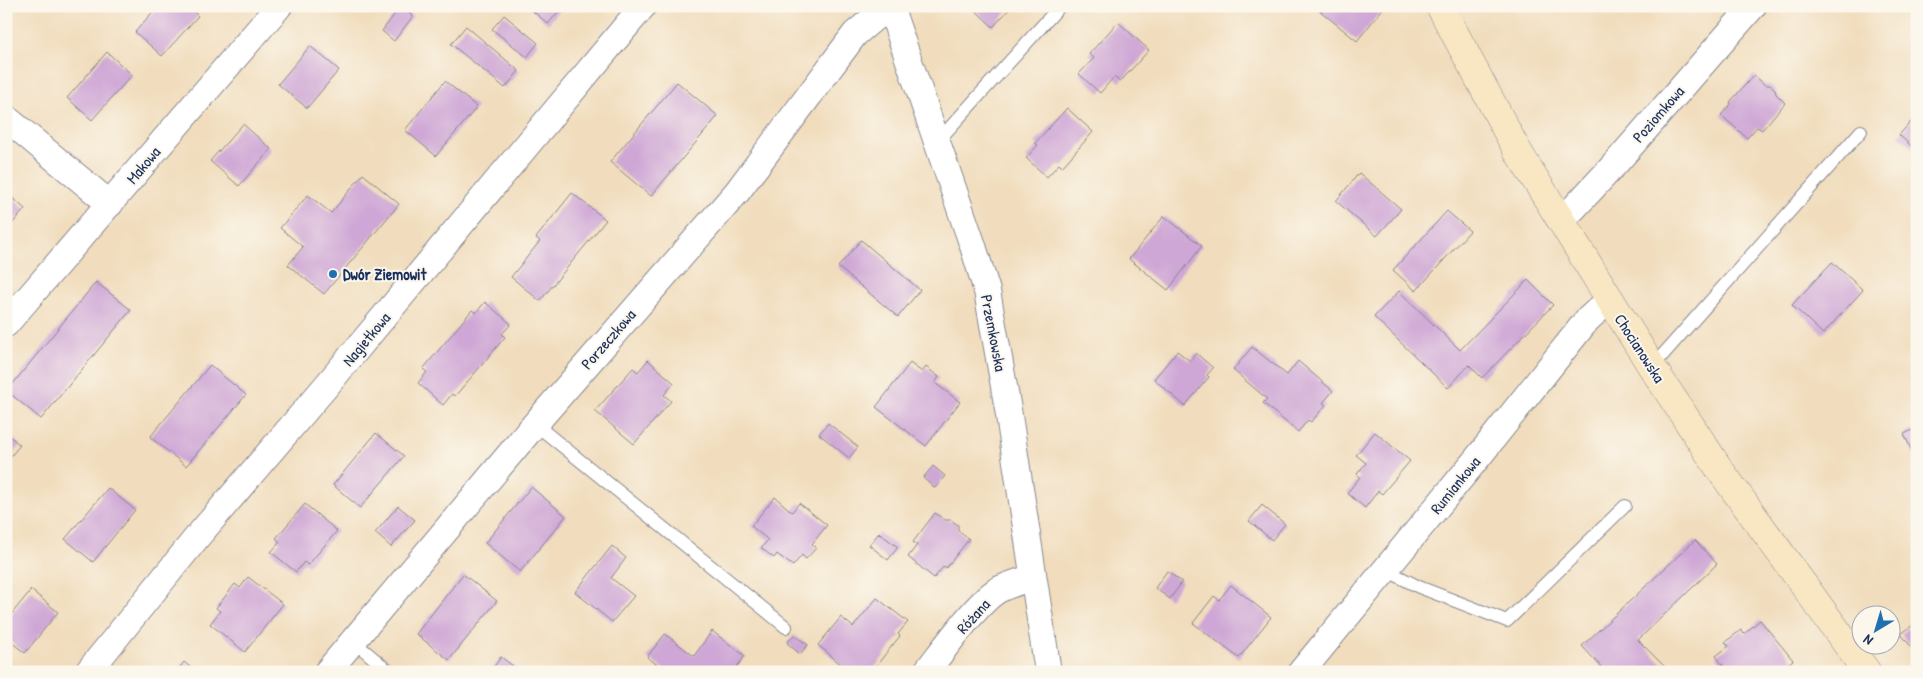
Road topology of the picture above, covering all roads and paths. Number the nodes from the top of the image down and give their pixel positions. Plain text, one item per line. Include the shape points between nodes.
1 (278, 6) edge
2 (643, 6) edge
3 (1060, 6) edge
4 (1440, 6) edge
5 (1754, 6) edge
6 (890, 9) edge
7 (6, 118) edge
8 (1860, 131) dead end
9 (937, 142) junction
10 (110, 204) junction
11 (1558, 217) junction
12 (1609, 300) junction
13 (6, 324) edge
14 (1652, 367) junction
15 (535, 424) junction
16 (1625, 506) dead end
17 (1386, 570) junction
18 (1033, 578) junction
19 (786, 627) dead end
20 (353, 641) junction
21 (88, 672) edge
22 (327, 672) edge
23 (390, 672) edge
24 (926, 672) edge
25 (1048, 672) edge
26 (1301, 672) edge
27 (1867, 672) edge

1 - 10 street, Makowa
2 - 21 street, Nagietkowa via 198,536
3 - 9 lane
4 - 11 street, Chocianowska via 1517,150
5 - 11 street, Poziomkowa via 1615,164 1573,209
6 - 9 street, Przemkowska
6 - 15 street, Porzeczkowa via 855,34 737,192
7 - 10 street
8 - 14 lane
9 - 18 street, Przemkowska via 986,291 1008,409
10 - 13 street, Makowa
11 - 12 street, Chocianowska
12 - 14 street, Chocianowska
12 - 17 street, Rumiankowa via 1587,320
14 - 27 street, Chocianowska via 1720,470
15 - 19 lane
15 - 20 street, Porzeczkowa
16 - 17 lane via 1507,621 1419,587
17 - 26 street, Rumiankowa
18 - 24 street, Różana via 993,593
18 - 25 street, Przemkowska
20 - 22 street, Porzeczkowa
20 - 23 lane

